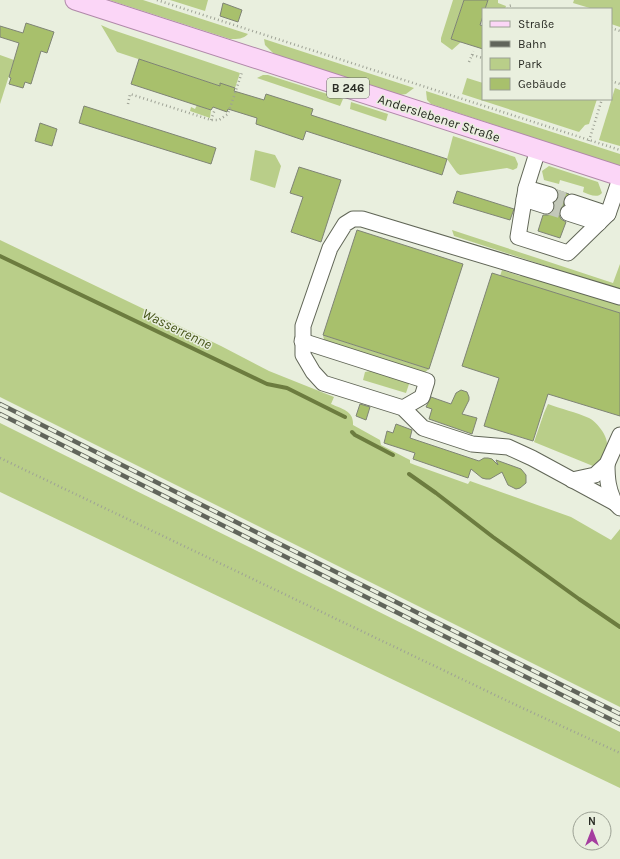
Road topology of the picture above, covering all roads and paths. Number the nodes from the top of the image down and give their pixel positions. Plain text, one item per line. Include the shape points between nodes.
1 (75, 0) edge
2 (157, 0) edge
3 (513, 5) dead end
4 (508, 8) edge
5 (473, 51) dead end
6 (472, 54) junction
7 (482, 58) edge
8 (469, 62) dead end
9 (242, 72) dead end
10 (602, 100) edge
11 (128, 104) dead end
12 (215, 109) dead end
13 (211, 120) junction
14 (589, 140) junction
15 (538, 150) junction
16 (620, 150) edge
17 (620, 178) edge
18 (525, 193) junction
19 (548, 200) tunnel mouth
20 (570, 208) tunnel mouth
21 (604, 219) junction
22 (620, 297) edge
23 (302, 341) junction
24 (403, 408) junction
25 (620, 435) edge
26 (0, 458) edge
27 (607, 464) junction
28 (572, 480) junction
29 (617, 506) edge
30 (620, 753) edge

1 - 15 main road, Anderslebener Straße / B 246
2 - 14 path
3 - 4 path
5 - 6 path
6 - 7 path
6 - 8 path
9 - 13 path via 228,114 219,120
10 - 14 path
11 - 13 path via 130,94
12 - 13 path
14 - 16 path
15 - 17 main road, Anderslebener Straße / B 246
15 - 18 lane
17 - 21 lane
18 - 19 lane
18 - 21 lane via 518,237 568,253
20 - 21 lane
22 - 23 lane via 362,219 353,219 345,224 330,248 303,326
23 - 24 lane via 303,355 323,383
23 - 24 lane via 427,382 422,397
24 - 28 lane via 423,428 472,444 508,446
25 - 27 lane
26 - 30 path
27 - 28 lane via 595,475
27 - 29 lane via 610,495
28 - 29 lane

